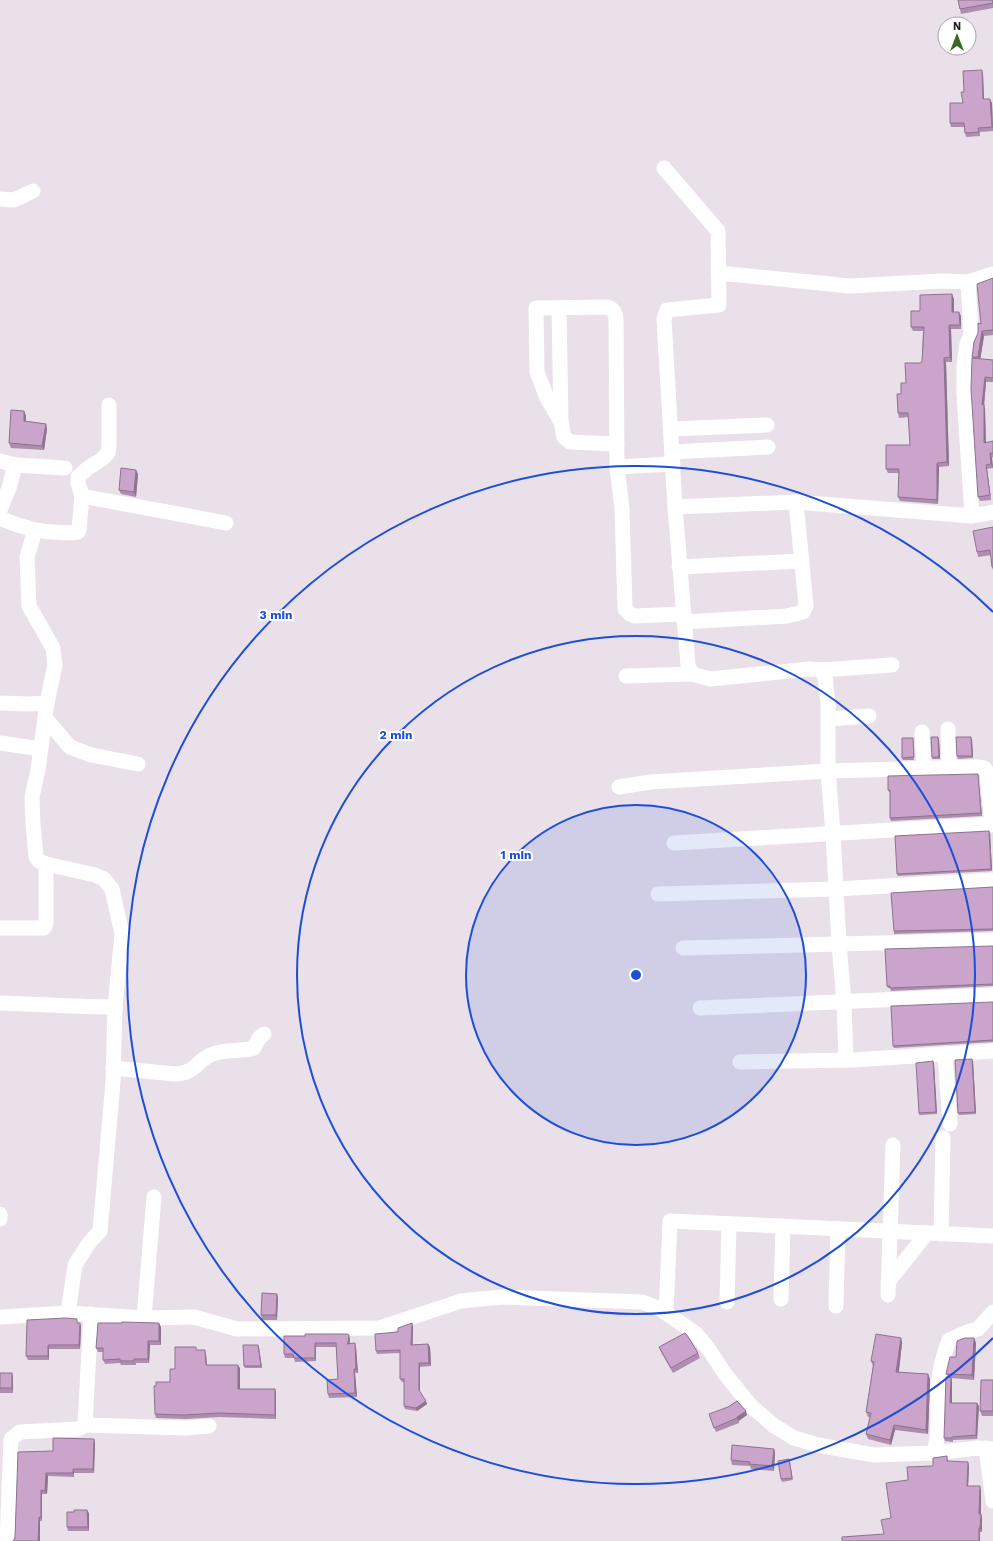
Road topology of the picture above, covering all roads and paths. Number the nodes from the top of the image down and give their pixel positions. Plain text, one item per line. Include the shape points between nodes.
1 (664, 168) dead end
2 (32, 191) dead end
3 (0, 199) edge
4 (718, 274) junction
5 (993, 274) edge
6 (968, 282) junction
7 (559, 308) junction
8 (537, 372) junction
9 (560, 372) junction
10 (110, 405) dead end
11 (561, 422) junction
12 (767, 425) dead end
13 (671, 429) junction
14 (617, 444) junction
15 (768, 447) dead end
16 (672, 458) junction
17 (0, 461) edge
18 (15, 465) junction
19 (617, 467) junction
20 (65, 468) dead end
21 (82, 496) junction
22 (796, 502) junction
23 (675, 507) junction
24 (0, 510) edge
25 (993, 512) edge
26 (972, 516) junction
27 (0, 518) edge
28 (226, 523) dead end
29 (35, 530) junction
30 (802, 562) junction
31 (679, 567) junction
32 (684, 618) junction
33 (892, 665) dead end
34 (820, 670) junction
35 (692, 674) junction
36 (626, 676) dead end
37 (0, 703) edge
38 (47, 703) junction
39 (869, 716) dead end
40 (46, 719) junction
41 (829, 719) junction
42 (948, 729) dead end
43 (922, 732) dead end
44 (0, 743) edge
45 (41, 749) junction
46 (138, 764) dead end
47 (950, 768) junction
48 (924, 769) junction
49 (828, 771) junction
50 (619, 787) dead end
51 (992, 804) edge
52 (993, 825) edge
53 (833, 833) junction
54 (674, 843) dead end
55 (46, 864) junction
56 (993, 880) edge
57 (836, 889) junction
58 (658, 894) dead end
59 (0, 928) edge
60 (993, 940) edge
61 (839, 944) junction
62 (683, 948) dead end
63 (993, 995) edge
64 (844, 1002) junction
65 (0, 1003) edge
66 (115, 1007) junction
67 (700, 1008) dead end
68 (264, 1034) dead end
69 (993, 1051) edge
70 (945, 1054) junction
71 (846, 1060) junction
72 (740, 1062) dead end
73 (113, 1068) junction
74 (950, 1124) dead end
75 (943, 1138) dead end
76 (893, 1145) dead end
77 (154, 1197) dead end
78 (0, 1214) edge
79 (0, 1219) edge
80 (729, 1224) junction
81 (783, 1226) junction
82 (838, 1229) junction
83 (890, 1231) junction
84 (934, 1233) junction
85 (993, 1236) edge
86 (781, 1299) dead end
87 (727, 1302) dead end
88 (836, 1306) dead end
89 (993, 1312) edge
90 (68, 1313) junction
91 (666, 1313) junction
92 (91, 1314) junction
93 (0, 1317) edge
94 (144, 1318) junction
95 (85, 1425) junction
96 (209, 1426) dead end
97 (989, 1449) edge
98 (934, 1453) junction
99 (993, 1501) edge
100 (6, 1541) edge

1 - 4 street via 718,231
2 - 3 street via 14,200
4 - 6 street via 850,286
4 - 13 street via 719,305 667,310 664,319
5 - 6 street
6 - 26 street via 971,334 964,365 964,394
7 - 8 street via 536,308
7 - 9 street
7 - 14 street via 608,307 614,311
8 - 9 street
8 - 11 street via 547,398
9 - 11 street
10 - 21 street via 108,453 78,477
11 - 14 street via 564,437 570,442
12 - 13 street
13 - 16 street
14 - 19 street
15 - 16 street
16 - 19 street
16 - 23 street
17 - 18 street
18 - 20 street
18 - 24 street
19 - 32 street via 622,508 625,609 635,616
21 - 28 street
21 - 29 street via 78,532
22 - 23 street
22 - 26 street
22 - 30 street
23 - 31 street
25 - 26 street
27 - 29 street
29 - 38 street via 27,557 28,593 31,611 53,648 55,665
30 - 31 street
30 - 32 street via 806,606 799,614
31 - 32 street
32 - 35 street via 688,665
33 - 34 street
34 - 35 street via 710,679
34 - 41 street via 825,677
35 - 36 street
37 - 38 street
38 - 40 street
39 - 41 street
40 - 45 street
40 - 46 street via 70,747 91,755
41 - 49 street
42 - 47 street
43 - 48 street
44 - 45 street
45 - 55 street via 32,797 32,824 36,856
47 - 48 street
47 - 51 street via 984,768 987,772
48 - 49 street
49 - 50 street via 650,782
49 - 53 street
51 - 52 street
52 - 53 street
53 - 54 street
53 - 57 street
55 - 59 street via 44,928
55 - 66 street via 95,875 104,879 112,889 122,934
56 - 57 street
57 - 58 street
57 - 61 street
60 - 61 street
61 - 62 street
61 - 64 street
63 - 64 street
64 - 67 street
64 - 71 street
65 - 66 street
66 - 73 street
68 - 73 street via 254,1048 207,1056 185,1074
69 - 70 street
70 - 71 street
70 - 74 street
71 - 72 street
73 - 90 street via 100,1231 75,1265
75 - 84 street
76 - 83 street
77 - 94 street
78 - 79 street
80 - 81 street
80 - 87 street
80 - 91 street via 670,1221
81 - 82 street
81 - 86 street
82 - 83 street
82 - 88 street
83 - 84 street
83 - 84 street via 888,1289
84 - 85 street
89 - 98 street via 978,1330 949,1340 938,1385
90 - 92 street
90 - 93 street
91 - 94 street via 642,1302 504,1297 460,1301 379,1328 237,1328 194,1317
91 - 98 street via 695,1332 750,1405 773,1425 794,1438 874,1455
92 - 94 street
92 - 95 street
95 - 96 street via 186,1428
95 - 100 street via 78,1429 20,1432 11,1439
97 - 98 street
97 - 99 street

